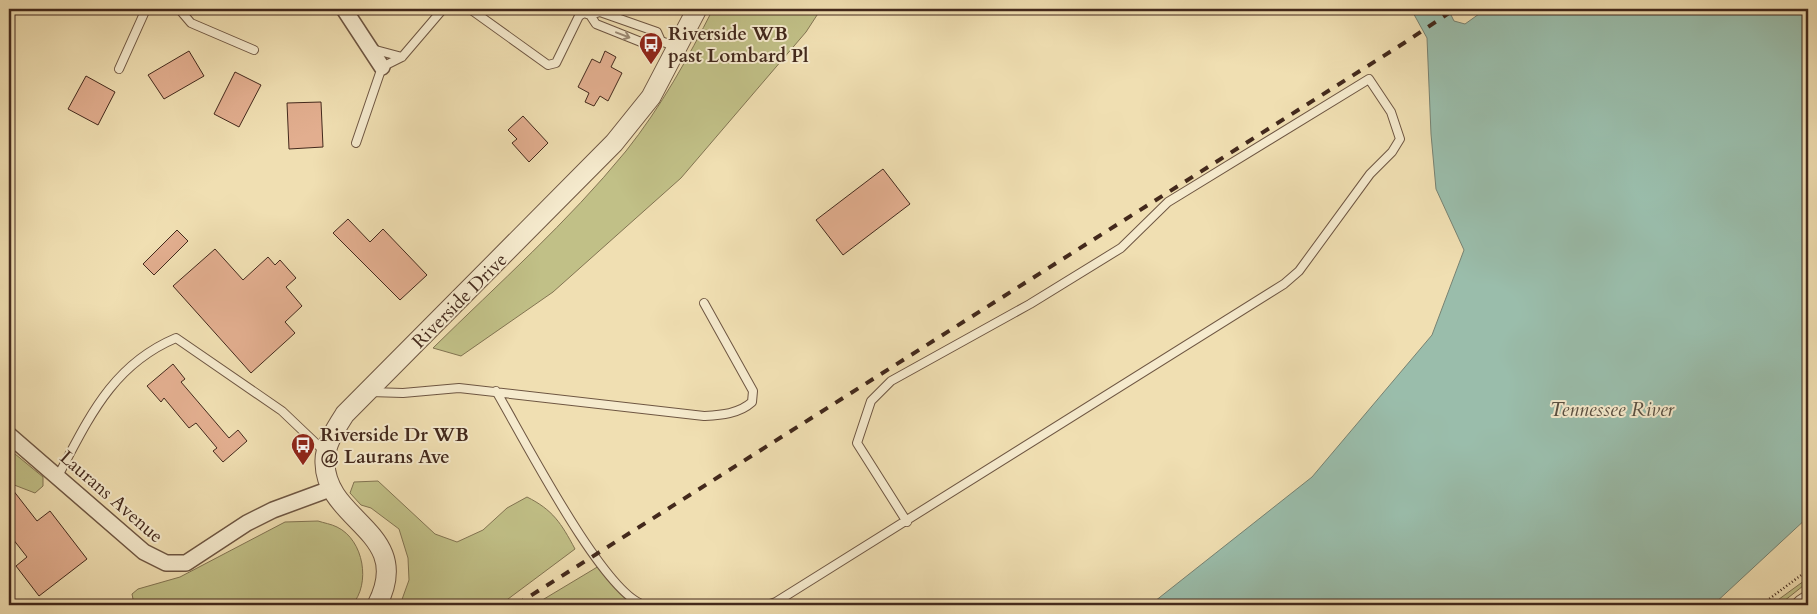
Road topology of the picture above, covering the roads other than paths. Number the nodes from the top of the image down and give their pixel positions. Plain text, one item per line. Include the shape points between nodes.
1 (146, 9) edge
2 (179, 9) edge
3 (344, 9) edge
4 (442, 9) edge
5 (470, 9) edge
6 (697, 9) edge
7 (584, 12) edge
8 (669, 44) junction
9 (370, 48) junction
10 (254, 50) dead end
11 (402, 57) junction
12 (382, 67) junction
13 (119, 69) dead end
14 (356, 143) dead end
15 (704, 303) dead end
16 (496, 391) junction
17 (368, 392) junction
18 (9, 435) edge
19 (327, 454) junction
20 (58, 476) junction
21 (330, 489) junction
22 (907, 522) junction
23 (1808, 601) edge
24 (377, 605) edge
25 (645, 605) edge
26 (767, 605) edge
27 (1802, 605) edge

1 - 13 lane
2 - 10 lane via 191,24
3 - 9 street
4 - 11 lane
5 - 7 lane via 548,65 556,63
6 - 8 street, Riverside Drive
7 - 8 lane via 600,12 657,32
7 -> 8 lane via 596,24 651,46
8 - 17 street, Riverside Drive via 651,97 614,144
9 - 11 lane
9 - 12 street
11 - 12 lane
12 - 14 lane
15 - 16 lane via 753,391 752,402 745,408 723,415 704,416
16 - 17 lane via 459,388 403,393
16 - 25 lane via 594,556 625,595
17 - 19 street, Riverside Drive via 345,414 332,436
18 - 20 street, Laurans Avenue
19 - 20 lane via 282,411 176,338 158,346 110,387 87,419
19 - 21 street, Riverside Drive via 324,462
20 - 21 street, Laurans Avenue via 144,552 166,564 186,563 247,522
21 - 24 street via 370,532 383,554 385,583
22 - 22 lane via 1284,284 1299,271 1400,139 1391,112 1370,79 1168,202 1121,248 1030,304 891,381 871,401 857,443
22 - 26 lane via 784,598
23 - 27 street

